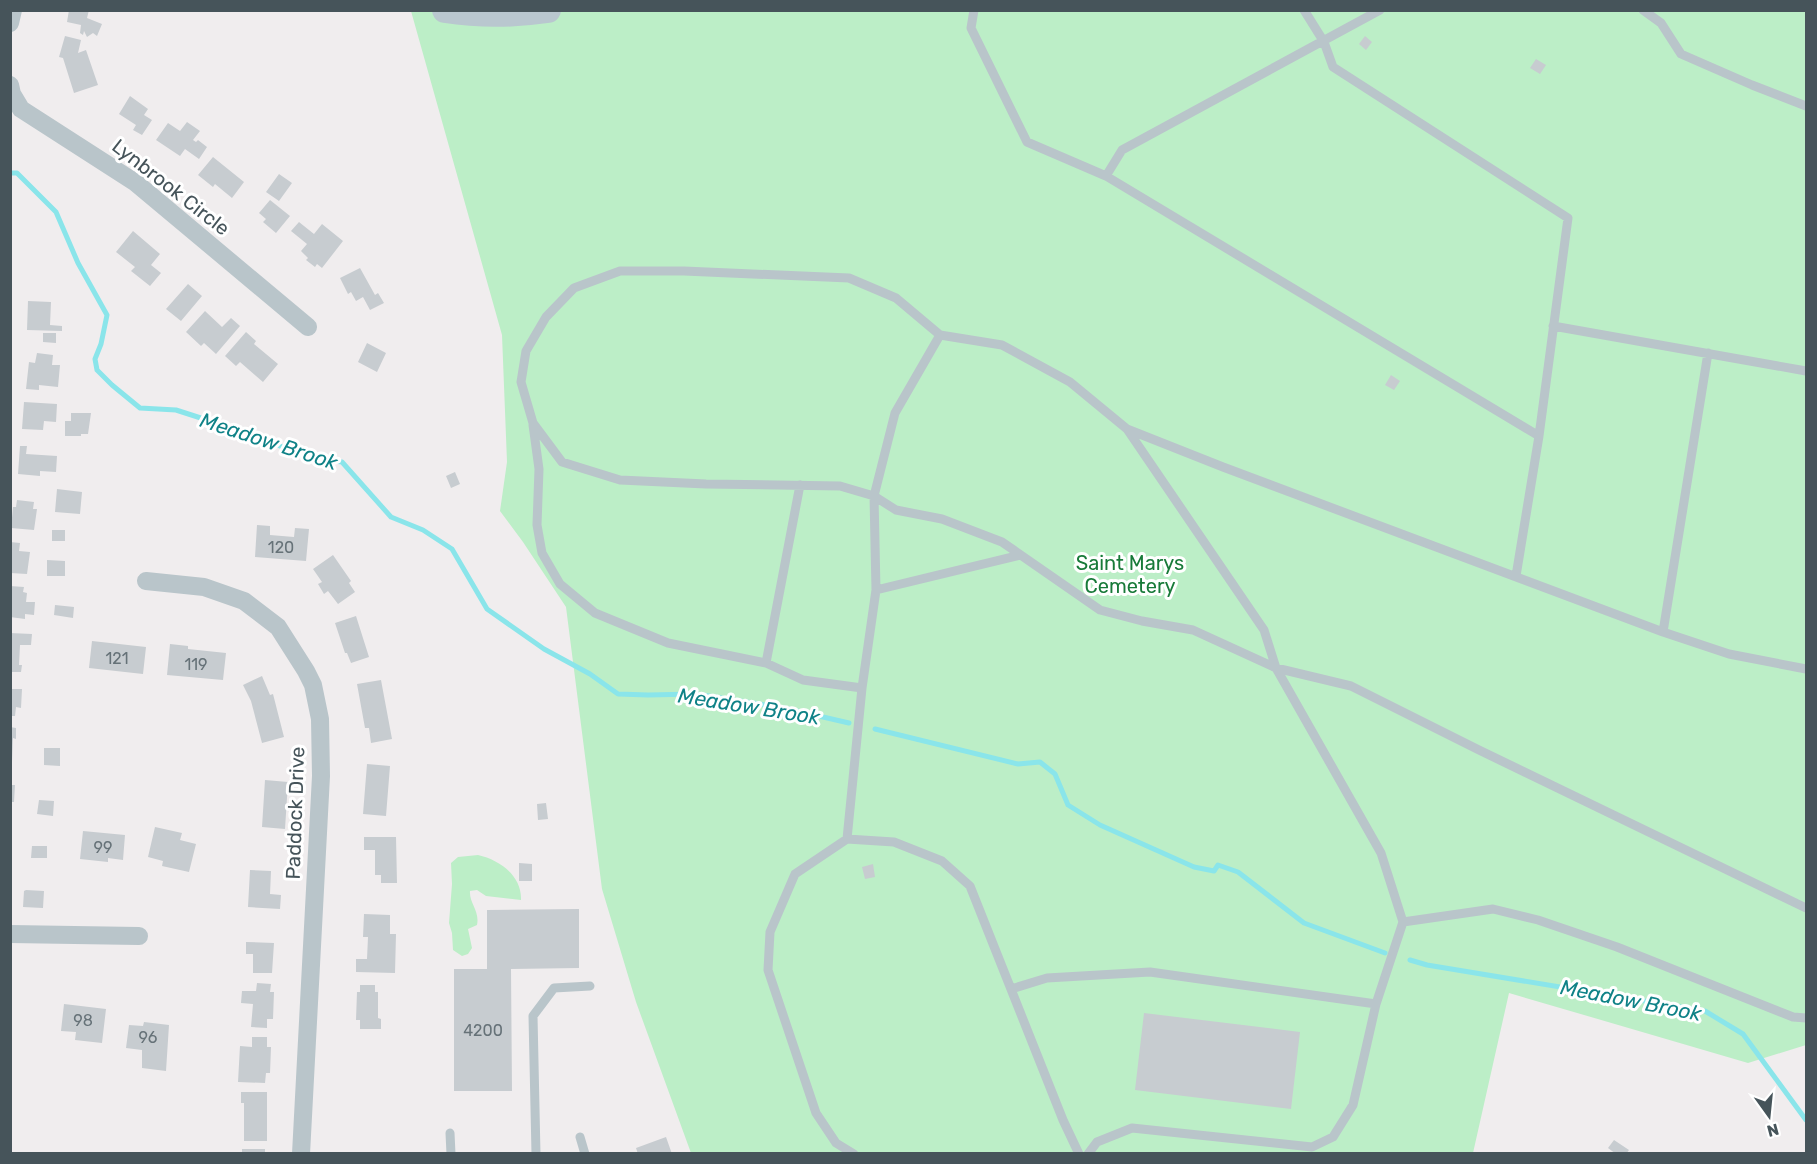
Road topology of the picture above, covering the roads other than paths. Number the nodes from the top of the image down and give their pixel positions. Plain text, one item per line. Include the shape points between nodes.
1 (13, 10) edge
2 (445, 10) edge
3 (548, 10) edge
4 (974, 10) edge
5 (1304, 10) edge
6 (1380, 10) edge
7 (1643, 10) edge
8 (10, 23) edge
9 (1324, 42) junction
10 (10, 85) edge
11 (1806, 106) edge
12 (1106, 176) junction
13 (1553, 326) junction
14 (308, 327) dead end
15 (940, 335) junction
16 (1707, 353) junction
17 (1806, 371) edge
18 (533, 423) junction
19 (1127, 429) junction
20 (1539, 436) junction
21 (800, 485) junction
22 (874, 496) junction
23 (1021, 555) junction
24 (1516, 576) junction
25 (146, 581) dead end
26 (876, 590) junction
27 (1663, 632) junction
28 (766, 663) junction
29 (1276, 668) junction
30 (1806, 669) edge
31 (862, 688) junction
32 (848, 839) junction
33 (1806, 908) edge
34 (1403, 922) junction
35 (10, 934) edge
36 (139, 936) dead end
37 (590, 986) dead end
38 (1011, 989) junction
39 (1376, 1004) junction
40 (1806, 1018) edge
41 (450, 1133) dead end
42 (580, 1137) dead end
43 (301, 1154) edge
44 (451, 1154) edge
45 (536, 1154) edge
46 (585, 1154) edge
47 (854, 1154) edge
48 (1079, 1154) edge
49 (1088, 1154) edge

1 - 8 street
2 - 3 street
4 - 12 lane via 971,28 1027,142
5 - 9 lane
6 - 9 lane
7 - 11 lane via 1661,23 1681,54
9 - 12 lane via 1122,150
9 - 13 lane via 1333,67 1568,218
10 - 14 street, Lynbrook Circle via 21,109 136,183
12 - 20 lane
13 - 16 lane
13 - 20 lane
15 - 18 lane via 896,298 849,278 620,271 574,288 546,317 526,351 521,382
15 - 19 lane via 1002,345 1070,382
15 - 22 lane via 895,413
16 - 17 lane
16 - 27 lane
18 - 21 lane via 562,462 620,480
18 - 28 lane via 539,469 537,525 542,553 560,584 595,613 668,643
19 - 24 lane
19 - 29 lane via 1264,630
20 - 24 lane
21 - 22 lane via 840,486
21 - 28 lane
22 - 23 lane via 896,510 942,519 1002,542
22 - 26 lane
23 - 26 lane
23 - 29 lane via 1100,610 1193,630
24 - 27 lane
25 - 43 street, Paddock Drive via 204,588 244,601 278,627 313,685 320,720 321,776
26 - 31 lane
27 - 30 lane via 1729,654
28 - 31 lane via 803,680
29 - 33 lane via 1351,686
29 - 34 lane via 1381,853
31 - 32 lane
32 - 38 lane via 894,842 942,861 970,886
32 - 47 lane via 795,874 770,932 768,970 816,1113 836,1143
34 - 39 lane
34 - 40 lane via 1493,909 1617,947 1793,1017
35 - 36 street
37 - 45 lane via 554,988 533,1016
38 - 39 lane via 1047,978 1150,972
38 - 48 lane
39 - 49 lane via 1353,1105 1333,1137 1312,1147 1132,1128 1096,1142
41 - 44 lane
42 - 46 lane

